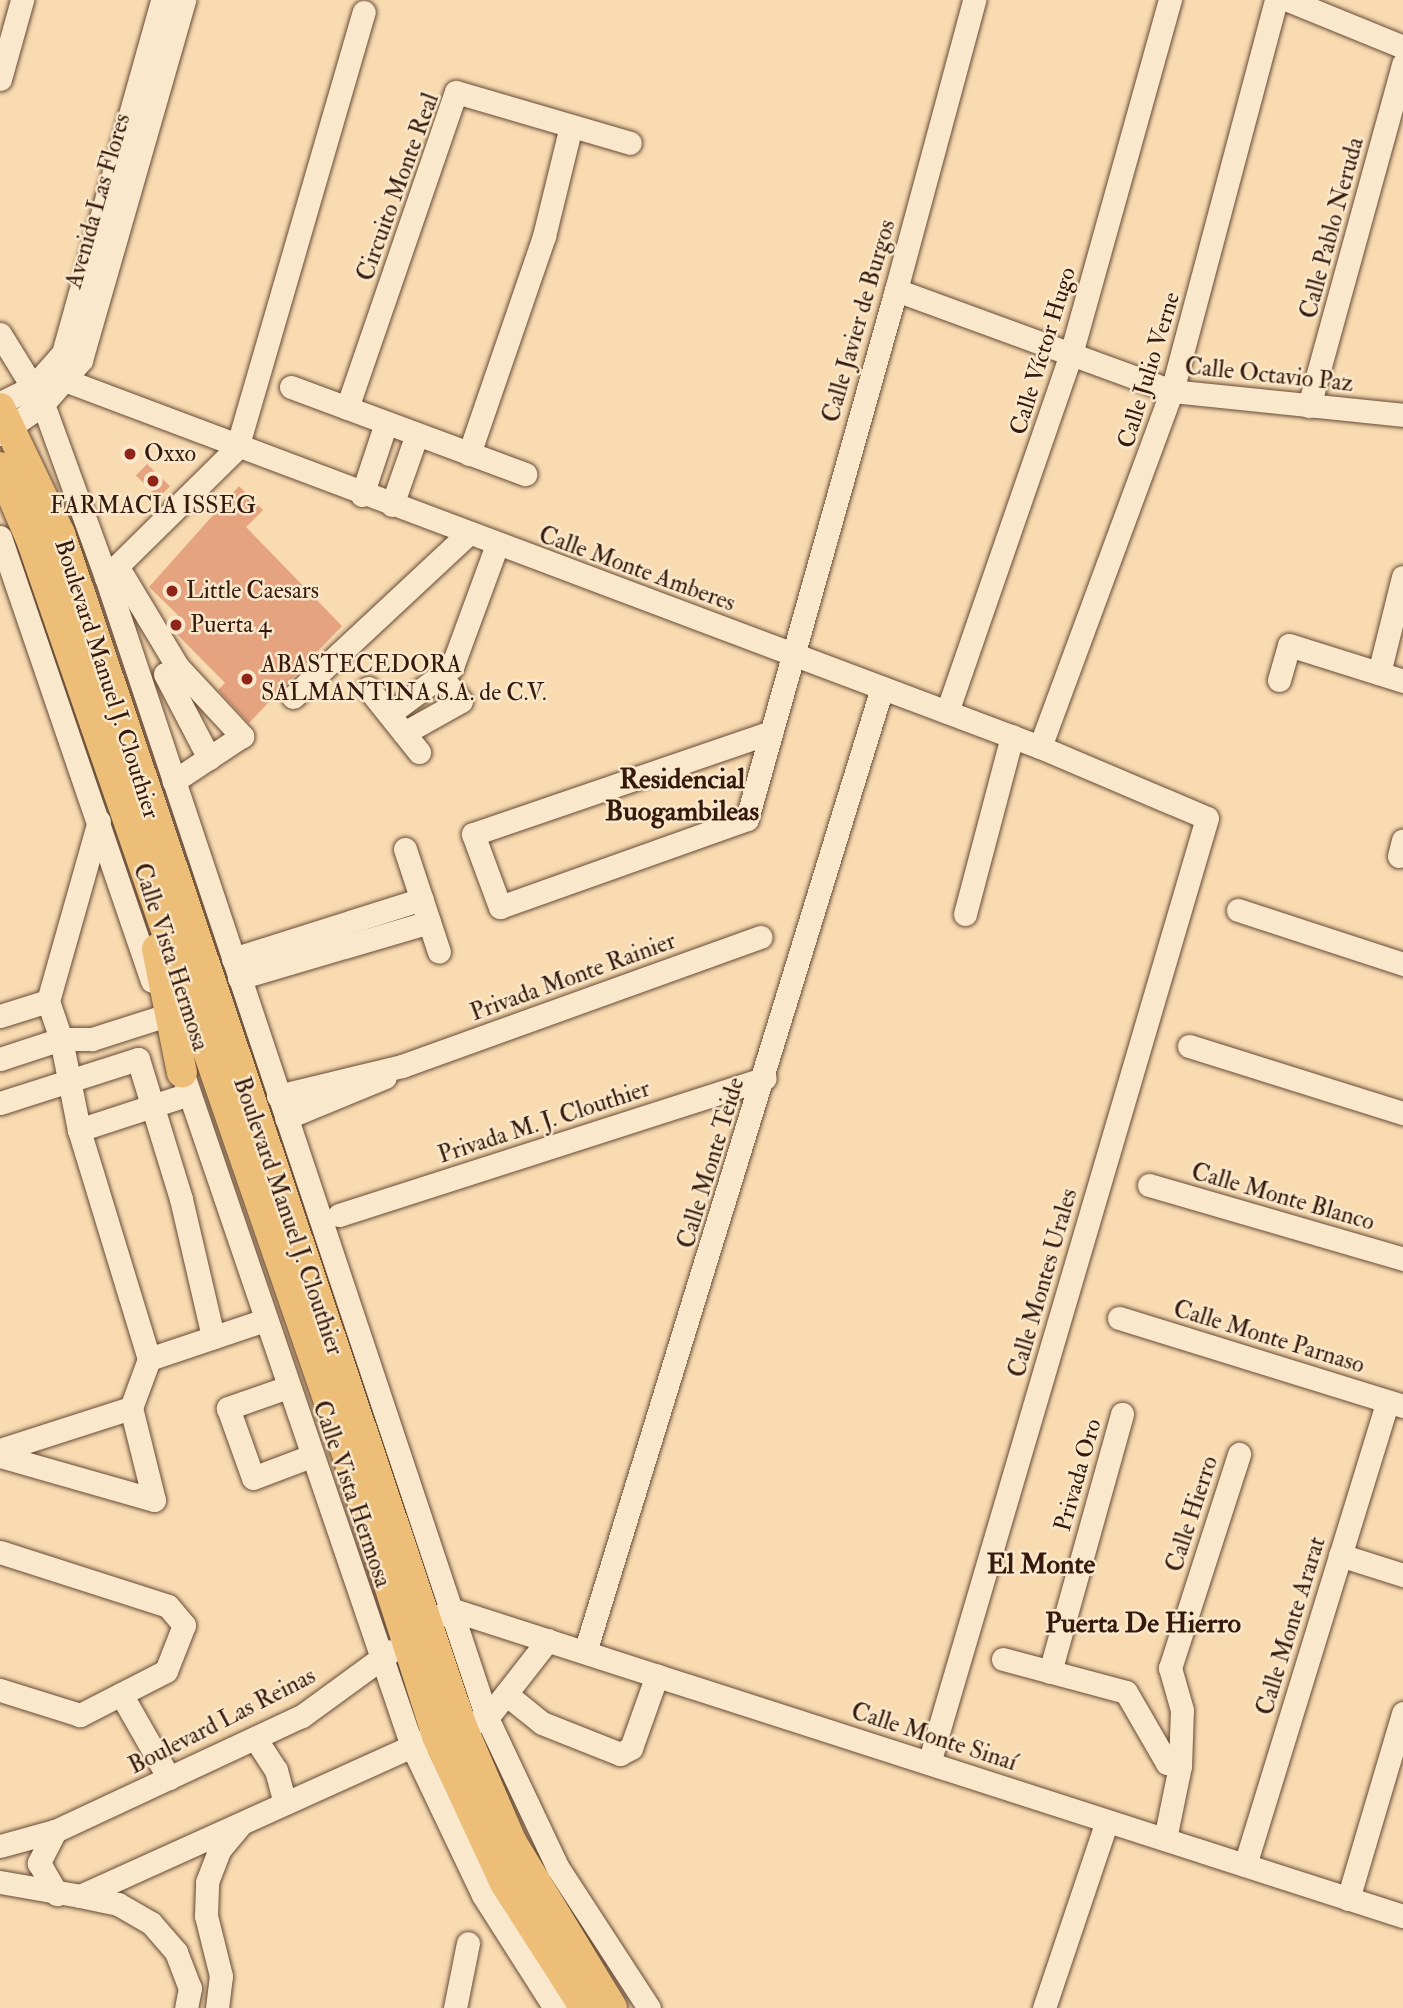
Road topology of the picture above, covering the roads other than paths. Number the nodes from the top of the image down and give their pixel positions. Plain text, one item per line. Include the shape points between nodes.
1 (22, 0) edge
2 (162, 0) edge
3 (184, 0) edge
4 (974, 0) edge
5 (1170, 0) edge
6 (1276, 0) edge
7 (1288, 0) edge
8 (364, 12) dead end
9 (1403, 47) edge
10 (1403, 64) edge
11 (151, 74) junction
12 (0, 79) edge
13 (571, 126) junction
14 (630, 143) dead end
15 (896, 290) junction
16 (0, 334) edge
17 (1071, 354) junction
18 (46, 387) junction
19 (291, 387) dead end
20 (1172, 391) junction
21 (1309, 405) junction
22 (347, 408) junction
23 (1403, 415) edge
24 (3, 418) edge
25 (386, 423) junction
26 (417, 434) junction
27 (237, 448) junction
28 (469, 454) junction
29 (0, 467) edge
30 (525, 474) dead end
31 (362, 495) junction
32 (391, 505) junction
33 (468, 534) junction
34 (0, 537) edge
35 (497, 545) junction
36 (111, 571) junction
37 (1403, 577) edge
38 (792, 654) junction
39 (171, 670) junction
40 (1379, 673) junction
41 (441, 676) junction
42 (1279, 680) dead end
43 (1403, 681) edge
44 (368, 688) dead end
45 (882, 688) junction
46 (143, 689) junction
47 (293, 697) dead end
48 (947, 712) junction
49 (389, 714) junction
50 (771, 732) junction
51 (404, 733) junction
52 (1012, 736) junction
53 (1040, 747) junction
54 (419, 751) dead end
55 (209, 758) junction
56 (174, 781) junction
57 (1208, 818) joint
58 (99, 821) junction
59 (405, 849) dead end
60 (149, 879) junction
61 (422, 899) junction
62 (1238, 910) dead end
63 (965, 914) dead end
64 (429, 922) junction
65 (761, 937) dead end
66 (439, 952) dead end
67 (1403, 964) edge
68 (236, 968) junction
69 (48, 1000) junction
70 (0, 1016) edge
71 (164, 1016) junction
72 (61, 1039) junction
73 (1189, 1046) dead end
74 (0, 1059) edge
75 (402, 1066) junction
76 (765, 1078) junction
77 (70, 1081) junction
78 (185, 1083) junction
79 (278, 1096) junction
80 (0, 1103) edge
81 (153, 1105) junction
82 (1403, 1113) edge
83 (286, 1118) junction
84 (79, 1129) junction
85 (1149, 1185) dead end
86 (340, 1215) dead end
87 (1403, 1259) edge
88 (1118, 1318) dead end
89 (265, 1320) junction
90 (213, 1337) junction
91 (149, 1359) junction
92 (288, 1387) junction
93 (1395, 1404) edge
94 (131, 1408) junction
95 (1122, 1414) dead end
96 (0, 1450) edge
97 (1239, 1454) dead end
98 (0, 1456) edge
99 (312, 1456) junction
100 (0, 1552) edge
101 (1340, 1555) junction
102 (1403, 1575) edge
103 (440, 1616) junction
104 (548, 1640) junction
105 (406, 1641) junction
106 (585, 1652) junction
107 (1003, 1659) dead end
108 (380, 1660) junction
109 (1050, 1672) junction
110 (657, 1675) junction
111 (0, 1690) edge
112 (121, 1694) junction
113 (506, 1694) junction
114 (1403, 1713) edge
115 (450, 1732) junction
116 (255, 1738) junction
117 (1174, 1761) junction
118 (929, 1763) junction
119 (170, 1778) junction
120 (285, 1803) junction
121 (1107, 1821) junction
122 (241, 1823) junction
123 (55, 1831) junction
124 (1158, 1837) junction
125 (0, 1846) edge
126 (1245, 1865) junction
127 (0, 1882) edge
128 (57, 1894) junction
129 (80, 1896) junction
130 (1348, 1899) junction
131 (1403, 1916) edge
132 (468, 1943) dead end
133 (549, 2006) edge
134 (186, 2008) edge
135 (217, 2008) edge
136 (455, 2008) edge
137 (585, 2008) edge
138 (612, 2008) edge
139 (649, 2008) edge
140 (1044, 2008) edge

1 - 12 street
2 - 11 street, Avenida Las Flores
3 - 11 street, Avenida Las Flores
4 - 15 street, Calle Javier de Burgos
5 - 17 street, Calle Víctor Hugo
6 - 20 street, Calle Julio Verne
7 - 9 street
8 - 27 street
10 - 21 street, Calle Pablo Neruda
11 - 18 street, Avenida Las Flores via 81,360
13 - 14 street, Circuito Monte Real
13 - 22 street, Circuito Monte Real via 456,92
13 - 28 street via 528,285
15 - 17 street, Calle Octavio Paz
15 - 38 street, Calle Javier de Burgos
16 - 18 street
17 - 20 street, Calle Octavio Paz
17 - 48 street, Calle Víctor Hugo
18 - 24 street, Avenida Las Flores
18 - 27 street, Calle Monte Amberes
18 - 36 street
19 - 22 street
20 - 21 street, Calle Octavio Paz
20 - 53 street, Calle Julio Verne
21 - 23 street, Calle Octavio Paz
22 - 25 street
24 - 103 main road, Boulevard Manuel J. Clouthier via 60,534 305,1272
25 - 26 street
25 - 31 street
26 - 28 street
26 - 32 street
27 - 31 street, Calle Monte Amberes
27 - 36 street
28 - 30 street
29 - 60 main road, Boulevard Manuel J. Clouthier via 33,542
31 - 32 street, Calle Monte Amberes
32 - 33 street, Calle Monte Amberes
33 - 35 street, Calle Monte Amberes
33 - 47 street
34 - 58 street, Calle Vista Hermosa
35 - 38 street, Calle Monte Amberes
35 - 41 street via 452,667
36 - 39 street
36 - 46 street
37 - 40 street
38 - 45 street, Calle Monte Amberes
38 - 50 street, Calle Javier de Burgos
39 - 46 street
39 - 55 street
39 - 55 street via 242,736
40 - 42 street via 1289,645
40 - 43 street
41 - 49 street
41 - 51 street via 461,701
44 - 49 street
45 - 48 street, Calle Monte Amberes
45 - 76 street, Calle Monte Teide
46 - 56 street
48 - 52 street, Calle Monte Amberes
49 - 51 street
50 - 50 street, Calle Javier de Burgos via 747,819 500,907 473,834
51 - 54 street
52 - 53 street, Calle Monte Amberes
52 - 63 street
53 - 57 street, Calle Monte Amberes
55 - 56 street
56 - 68 street
57 - 118 street, Calle Montes Urales
58 - 69 street
58 - 71 street, Calle Vista Hermosa
59 - 61 street
60 - 78 main road
60 - 105 main road, Boulevard Manuel J. Clouthier
61 - 64 street
61 - 68 street
62 - 67 street
64 - 66 street
64 - 68 street
65 - 75 street, Privada Monte Rainier
68 - 79 street
69 - 70 street
69 - 72 street
71 - 72 street via 92,1039
71 - 78 street, Calle Vista Hermosa
72 - 74 street
72 - 77 street
73 - 82 street
75 - 79 street, Privada Monte Rainier
75 - 83 street, Privada Monte Rainier
76 - 86 street, Privada M. J. Clouthier
76 - 106 street, Calle Monte Teide
77 - 80 street
77 - 81 street via 138,1059
77 - 84 street
78 - 81 street
78 - 89 street, Calle Vista Hermosa
79 - 83 street
81 - 84 street
81 - 90 street
83 - 103 street
84 - 91 street
85 - 87 street, Calle Monte Blanco
88 - 93 street, Calle Monte Parnaso
89 - 90 street
89 - 92 street, Calle Vista Hermosa
90 - 91 street
91 - 94 street
92 - 99 street, Calle Vista Hermosa
92 - 99 street via 228,1408 253,1478
93 - 101 street, Calle Monte Ararat
94 - 96 street
94 - 98 street via 154,1500
95 - 109 street, Privada Oro
97 - 117 street, Calle Hierro via 1170,1668 1182,1710
99 - 108 street, Calle Vista Hermosa
100 - 112 street via 180,1613 184,1625 166,1671
101 - 102 street
101 - 126 street, Calle Monte Ararat
103 - 104 street, Calle Monte Sinaí
103 - 105 street, Boulevard Las Reinas
103 - 115 main road, Boulevard Manuel J. Clouthier
104 - 106 street, Calle Monte Sinaí
104 - 113 street
105 - 108 street, Boulevard Las Reinas
105 - 115 main road, Boulevard Manuel J. Clouthier
106 - 110 street, Calle Monte Sinaí
107 - 109 street
108 - 115 street, Calle Vista Hermosa
108 - 116 street, Boulevard Las Reinas via 312,1710
109 - 117 street via 1126,1692
110 - 113 street via 631,1748 620,1754 542,1723
110 - 118 street, Calle Monte Sinaí
111 - 112 street via 80,1715
112 - 119 street
113 - 115 street
114 - 130 street
115 - 120 street
115 - 133 street, Calle Vista Hermosa via 483,1895
115 - 137 main road, Boulevard Manuel J. Clouthier via 505,1883
115 - 138 main road, Boulevard Manuel J. Clouthier
115 - 139 street via 558,1868
116 - 119 street, Boulevard Las Reinas
116 - 120 street via 276,1770
117 - 124 street, Calle Hierro
118 - 121 street, Calle Monte Sinaí
119 - 123 street, Boulevard Las Reinas
120 - 122 street
121 - 124 street, Calle Monte Sinaí
121 - 140 street
122 - 129 street
122 - 135 street via 219,1850 208,1882 206,1916 221,1976
123 - 125 street, Boulevard Las Reinas
123 - 128 street via 39,1863
124 - 126 street, Calle Monte Sinaí
126 - 130 street, Calle Monte Sinaí
127 - 128 street
128 - 129 street
129 - 134 street via 118,1904 151,1923 176,1952 190,1988
130 - 131 street, Calle Monte Sinaí
132 - 136 street

